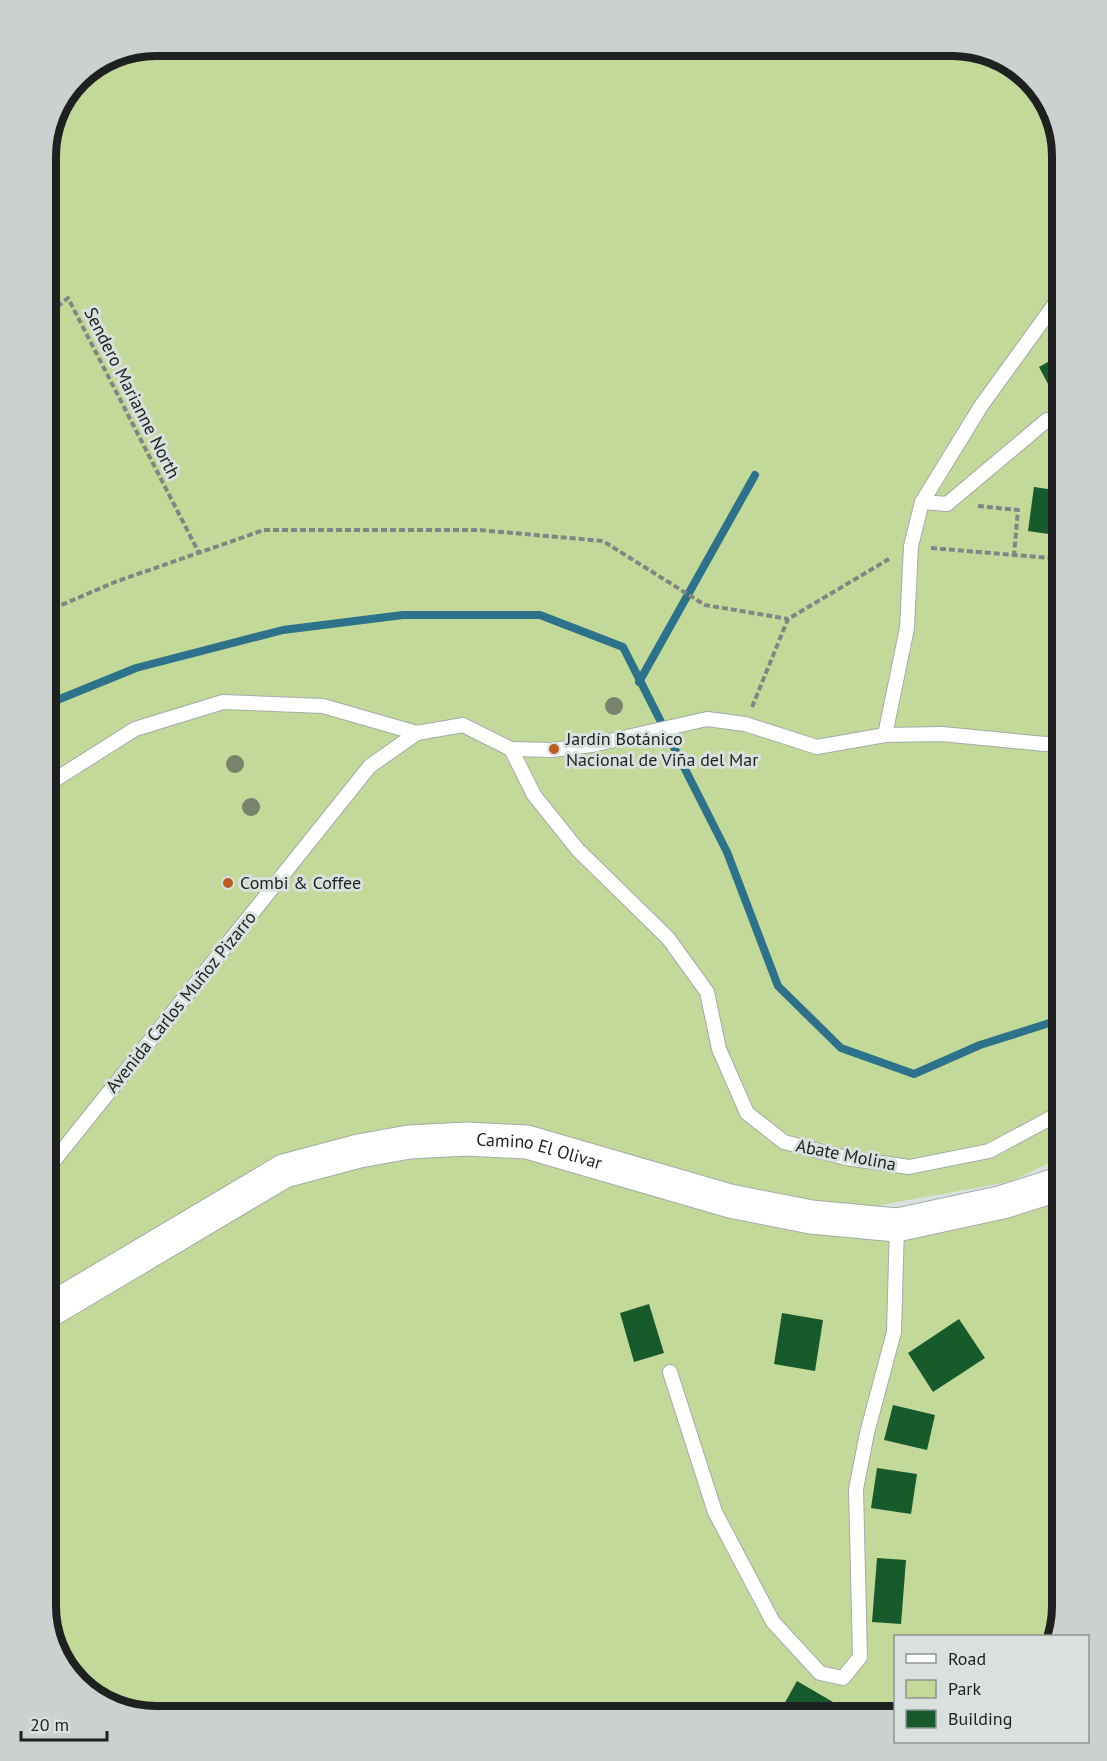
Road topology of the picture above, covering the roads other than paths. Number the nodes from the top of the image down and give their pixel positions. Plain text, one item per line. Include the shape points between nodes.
1 (1052, 308) edge
2 (1047, 420) dead end
3 (922, 502) junction
4 (417, 733) junction
5 (885, 735) junction
6 (1052, 744) edge
7 (511, 749) junction
8 (56, 779) edge
9 (1052, 1117) edge
10 (56, 1158) edge
11 (1052, 1186) edge
12 (897, 1225) junction
13 (56, 1306) edge
14 (670, 1372) dead end

1 - 3 lane via 981,406
2 - 3 lane via 947,504
3 - 5 lane via 911,546 907,628
4 - 7 lane via 463,725
4 - 8 lane via 323,706 223,702 135,729
4 - 10 lane, Avenida Carlos Muñoz Pizarro via 370,766
5 - 6 lane via 942,734
5 - 7 lane via 817,747 745,724 707,719 592,745 552,750
7 - 9 lane, Abate Molina via 534,795 578,850 668,938 707,992 719,1049 747,1113 784,1142 846,1158 909,1167 989,1151
11 - 12 main road, Camino El Olivar via 1003,1202
12 - 13 main road, Camino El Olivar via 811,1217 730,1201 527,1142 408,1142 359,1150 284,1171
12 - 14 lane via 894,1332 856,1489 860,1657 843,1678 820,1673 773,1622 715,1512

